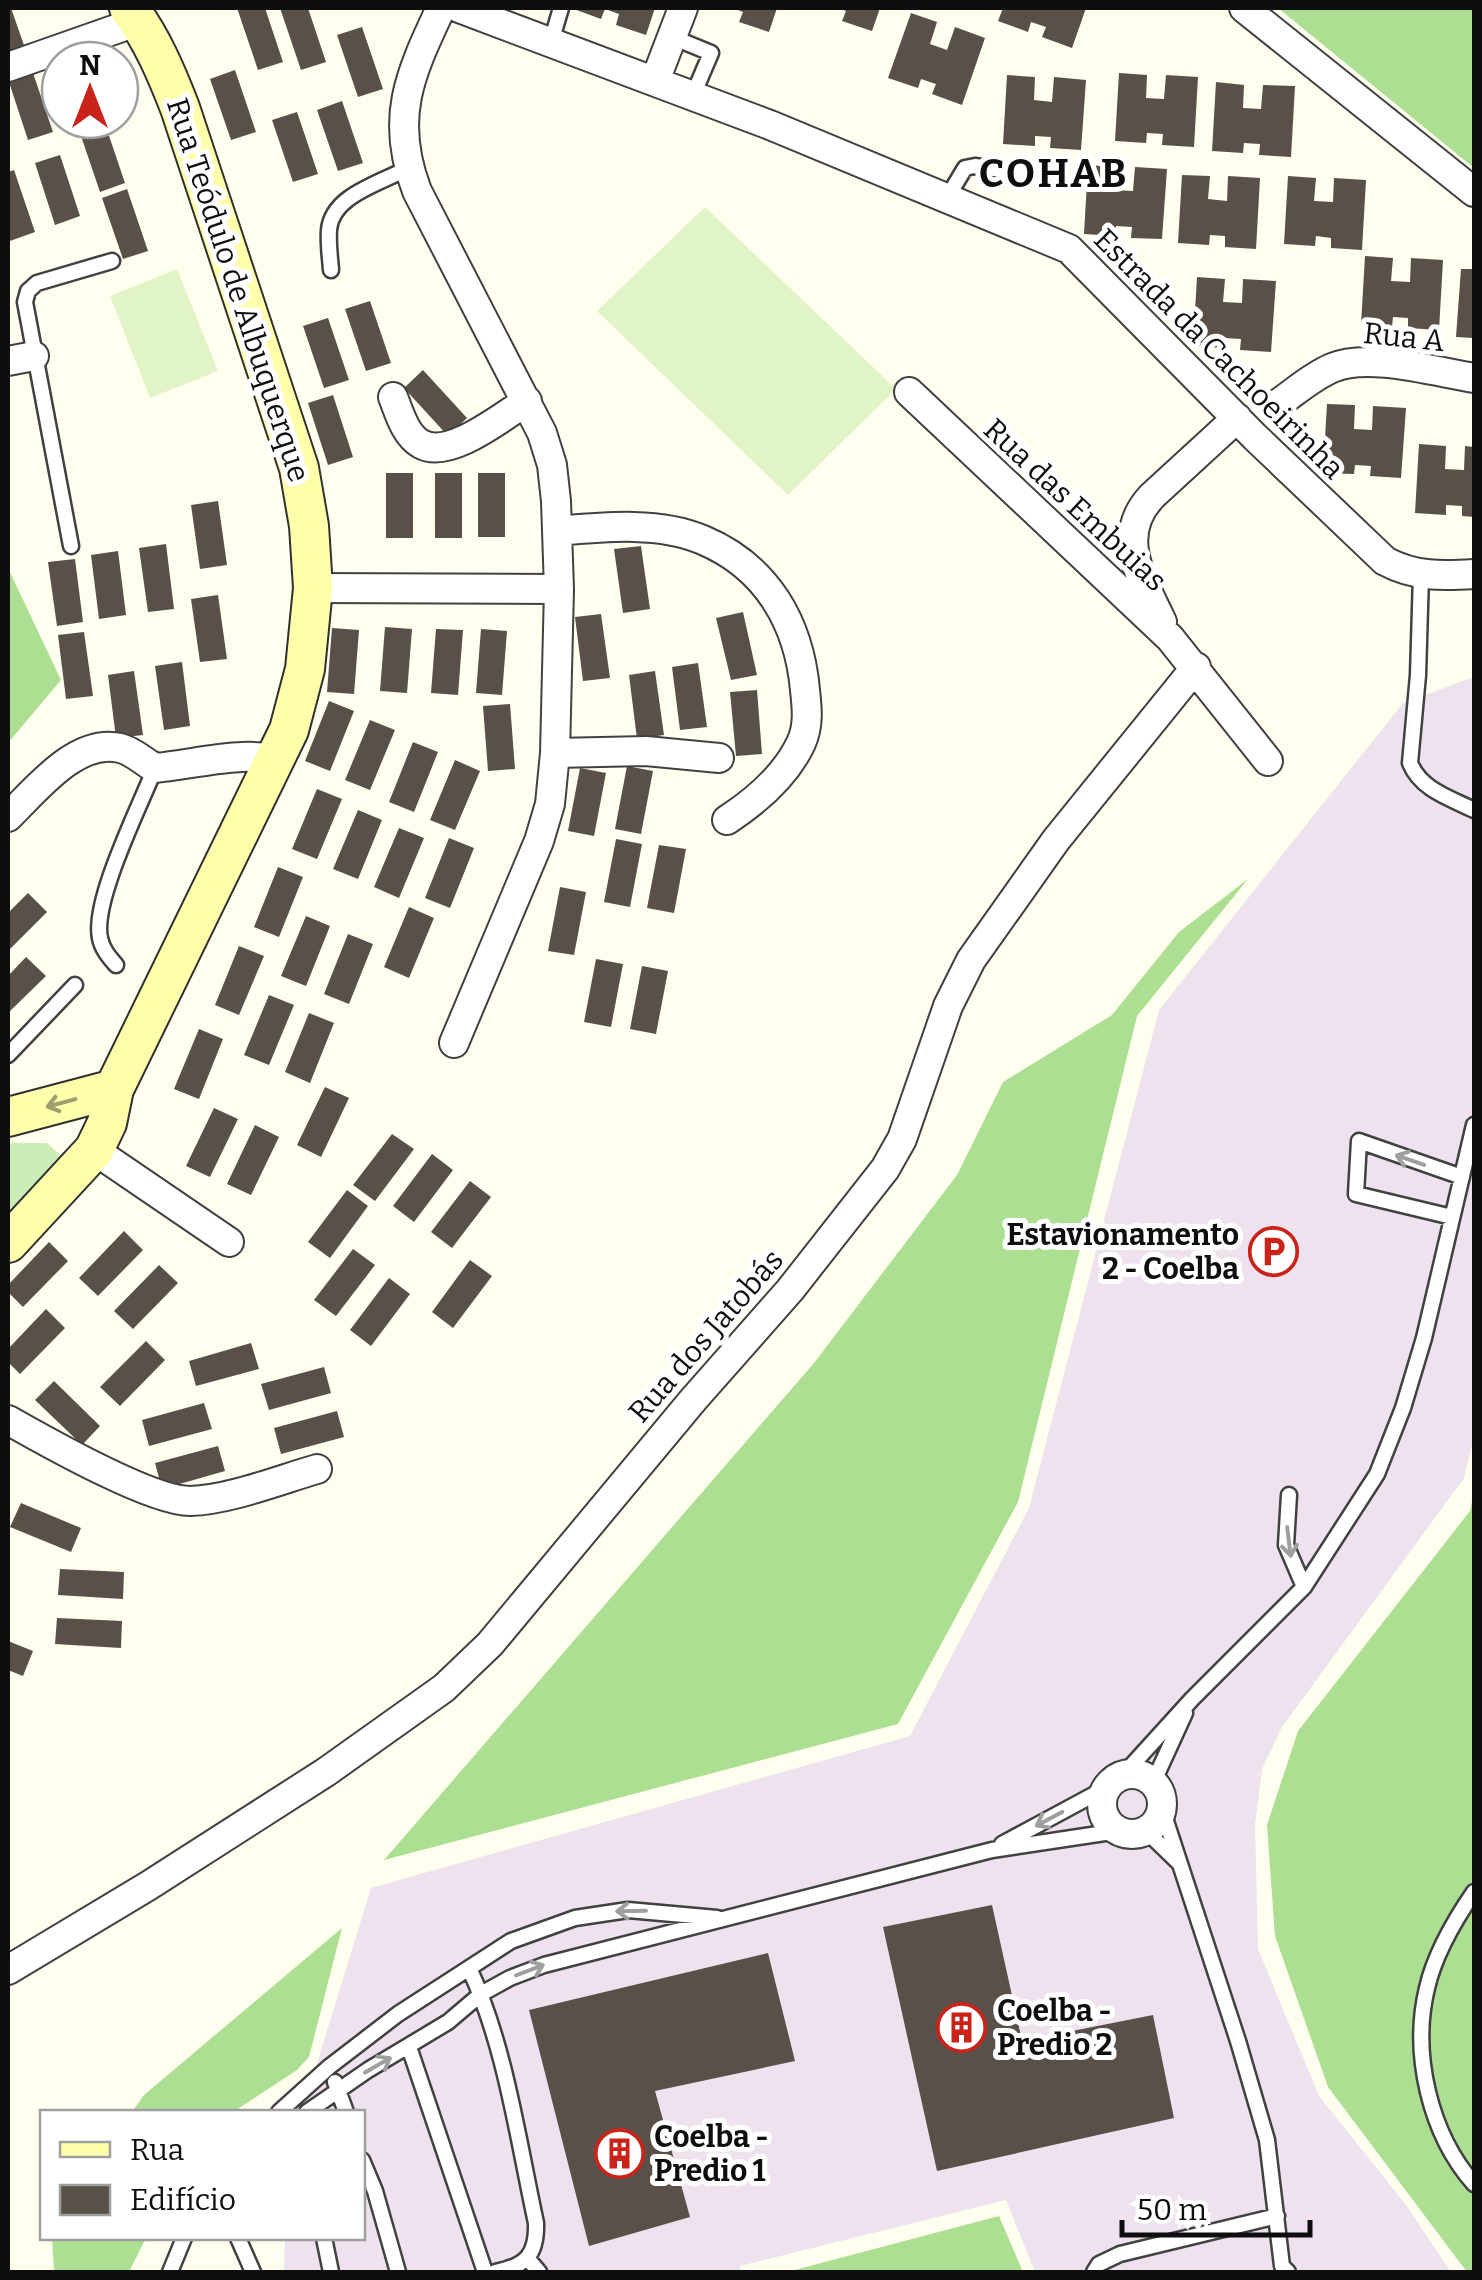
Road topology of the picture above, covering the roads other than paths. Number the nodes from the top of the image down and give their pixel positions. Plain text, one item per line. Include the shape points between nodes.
1 (441, 8) edge
2 (458, 8) edge
3 (561, 8) edge
4 (683, 8) edge
5 (1244, 8) edge
6 (134, 14) edge
7 (672, 37) junction
8 (552, 42) junction
9 (8, 68) edge
10 (656, 81) junction
11 (693, 96) junction
12 (408, 168) junction
13 (1039, 176) dead end
14 (1474, 192) edge
15 (947, 198) junction
16 (112, 262) dead end
17 (331, 270) dead end
18 (21, 358) edge
19 (1474, 378) edge
20 (909, 392) dead end
21 (393, 397) dead end
22 (527, 401) junction
23 (1279, 403) dead end
24 (1237, 418) junction
25 (558, 532) junction
26 (71, 546) dead end
27 (1474, 574) edge
28 (1422, 575) junction
29 (313, 588) junction
30 (559, 590) junction
31 (1170, 638) junction
32 (1196, 668) junction
33 (555, 753) junction
34 (719, 758) dead end
35 (277, 759) junction
36 (1268, 761) dead end
37 (155, 768) junction
38 (1474, 810) edge
39 (8, 817) edge
40 (728, 820) dead end
41 (116, 965) dead end
42 (75, 986) dead end
43 (454, 1043) dead end
44 (8, 1055) edge
45 (114, 1089) junction
46 (8, 1117) edge
47 (1474, 1125) edge
48 (94, 1150) junction
49 (1462, 1177) junction
50 (1452, 1217) junction
51 (8, 1242) edge
52 (228, 1242) dead end
53 (8, 1420) edge
54 (318, 1470) dead end
55 (1289, 1495) dead end
56 (1304, 1587) junction
57 (1192, 1698) junction
58 (1115, 1782) junction
59 (1145, 1814) junction
60 (992, 1850) junction
61 (1183, 1867) junction
62 (1474, 1892) edge
63 (728, 1920) junction
64 (469, 1968) junction
65 (8, 1970) edge
66 (482, 1994) junction
67 (409, 2047) junction
68 (329, 2067) junction
69 (338, 2090) junction
70 (283, 2110) edge
71 (310, 2110) edge
72 (345, 2110) edge
73 (365, 2167) edge
74 (1474, 2184) edge
75 (1277, 2216) junction
76 (183, 2240) edge
77 (239, 2240) edge
78 (324, 2240) edge
79 (528, 2259) junction
80 (1282, 2270) edge
81 (170, 2272) edge
82 (252, 2272) edge
83 (331, 2272) edge
84 (398, 2272) edge
85 (484, 2272) edge
86 (495, 2272) edge
87 (539, 2272) edge
88 (1094, 2272) edge

1 - 12 street via 406,88
2 - 8 street, Estrada da Cachoeirinha
3 - 8 lane
4 - 7 street
5 - 14 street
6 - 9 street
6 - 29 street, Rua Teódulo de Albuquerque via 180,108 292,442 306,498
7 - 10 street
7 - 11 lane via 711,53
8 - 10 street, Estrada da Cachoeirinha
10 - 11 street, Estrada da Cachoeirinha
11 - 15 street, Estrada da Cachoeirinha
12 - 17 lane via 342,202 329,229
12 - 22 street
13 - 15 lane via 965,168
15 - 24 street, Estrada da Cachoeirinha via 1069,249
16 - 18 lane via 48,278 28,291
18 - 26 lane
19 - 23 street, Rua A via 1350,362
20 - 31 street, Rua das Embuias
21 - 22 street via 406,429 420,444 436,448 455,445
22 - 25 street via 552,465
24 - 28 street, Estrada da Cachoeirinha via 1372,550
24 - 31 street via 1139,509 1132,525 1136,560
25 - 30 street
25 - 40 street via 628,527 699,538 746,566 778,600 801,652 807,721 781,774
27 - 28 street, Estrada da Cachoeirinha
28 - 38 lane via 1410,764 1425,786
29 - 30 street
29 - 35 street, Rua Teódulo de Albuquerque via 298,701
30 - 33 street
31 - 32 street, Rua das Embuias
32 - 36 street
32 - 65 street, Rua dos Jatobás via 1056,840 970,960 902,1138 868,1192 480,1655 326,1772
33 - 34 street via 646,750
33 - 43 street via 539,841
35 - 37 street via 254,755
35 - 45 street, Rua Teódulo de Albuquerque
37 - 39 street via 126,749 86,752
37 - 41 lane via 104,898 100,938
42 - 44 lane
45 -> 46 street
45 - 48 street, Rua Teódulo de Albuquerque
47 - 49 lane
48 - 51 street, Rua Teódulo de Albuquerque
48 - 52 street
49 - 50 lane
49 -> 50 lane via 1359,1141 1356,1194
50 - 56 lane via 1391,1444
53 - 54 street via 170,1499 207,1500
55 -> 56 lane via 1286,1545
56 - 57 lane
57 - 58 lane
57 - 59 lane
58 - 59 street via 1144,1776
58 - 59 street via 1102,1798 1104,1817
58 -> 60 lane
59 - 60 lane
59 - 61 lane
59 - 61 lane
60 - 63 lane
61 - 75 lane via 1267,2140
62 - 74 lane via 1438,1954 1422,2034 1431,2103 1444,2139
63 -> 64 lane via 605,1912 510,1940
66 -> 63 lane via 544,1965
64 - 66 lane
64 - 68 lane
66 - 67 lane
66 - 79 lane via 536,2222
69 -> 67 lane
67 - 85 lane
68 - 69 lane
68 - 70 lane
69 - 71 lane
69 - 72 lane
73 - 84 lane
75 - 80 lane
75 - 88 lane via 1120,2254
76 - 81 lane
77 - 82 lane
78 - 83 lane
79 - 86 lane
79 - 87 lane

